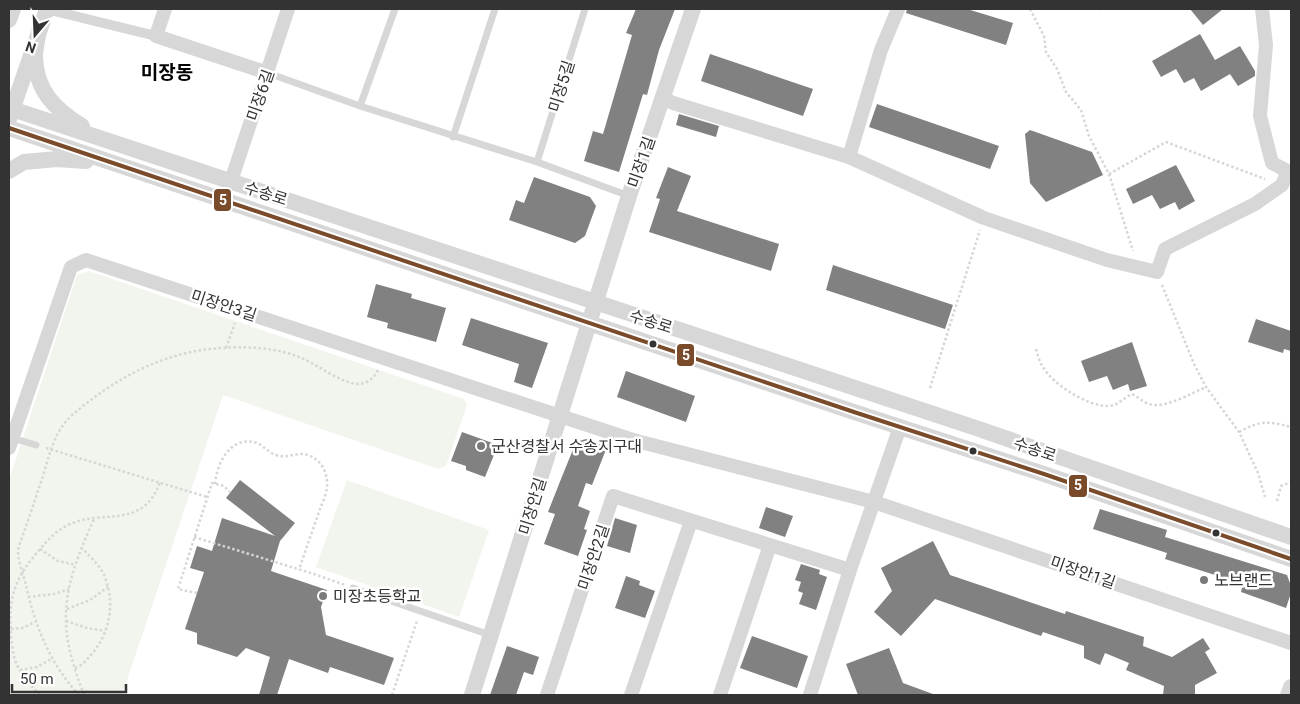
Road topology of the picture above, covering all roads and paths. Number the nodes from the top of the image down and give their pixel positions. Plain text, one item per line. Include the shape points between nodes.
1 (13, 9) edge
2 (47, 9) edge
3 (165, 9) edge
4 (288, 9) edge
5 (395, 9) edge
6 (495, 9) edge
7 (585, 9) edge
8 (693, 9) edge
9 (898, 9) edge
10 (1030, 9) edge
11 (1262, 9) edge
12 (9, 19) edge
13 (39, 29) junction
14 (156, 36) junction
15 (268, 73) junction
16 (664, 98) junction
17 (360, 106) junction
18 (10, 112) edge
19 (9, 128) edge
20 (452, 137) junction
21 (105, 140) junction
22 (849, 157) junction
23 (109, 162) junction
24 (537, 162) junction
25 (9, 171) edge
26 (1289, 172) edge
27 (1109, 174) junction
28 (231, 182) junction
29 (1282, 185) junction
30 (629, 196) junction
31 (984, 218) junction
32 (1139, 268) junction
33 (1156, 272) junction
34 (239, 310) junction
35 (592, 313) junction
36 (226, 348) junction
37 (1036, 349) dead end
38 (383, 357) junction
39 (1206, 387) junction
40 (930, 388) dead end
41 (560, 415) junction
42 (900, 427) junction
43 (1291, 427) edge
44 (1239, 432) junction
45 (10, 440) edge
46 (36, 445) joint
47 (52, 450) junction
48 (160, 482) junction
49 (1291, 482) edge
50 (214, 484) junction
51 (230, 492) dead end
52 (207, 497) junction
53 (1265, 497) dead end
54 (1277, 501) dead end
55 (874, 502) junction
56 (94, 518) junction
57 (691, 521) junction
58 (194, 537) junction
59 (1291, 537) edge
60 (770, 545) junction
61 (82, 548) junction
62 (40, 549) junction
63 (1291, 560) edge
64 (76, 565) junction
65 (299, 570) junction
66 (850, 570) junction
67 (22, 571) junction
68 (108, 587) junction
69 (353, 588) joint
70 (70, 589) junction
71 (197, 593) dead end
72 (28, 597) junction
73 (67, 609) junction
74 (420, 611) junction
75 (66, 621) junction
76 (35, 622) junction
77 (10, 629) junction
78 (106, 631) junction
79 (491, 635) junction
80 (1291, 643) edge
81 (53, 658) junction
82 (75, 668) junction
83 (20, 670) junction
84 (1291, 687) edge
85 (40, 695) edge
86 (79, 695) edge
87 (84, 695) edge
88 (392, 695) edge
89 (472, 695) edge
90 (547, 695) edge
91 (632, 695) edge
92 (720, 695) edge
93 (810, 695) edge
94 (1288, 695) edge

1 - 12 street
2 - 13 street
2 - 14 street
3 - 14 street
4 - 15 street, 미장6길
5 - 17 lane
6 - 20 lane
7 - 24 lane, 미장5길
8 - 16 street, 미장1길
9 - 22 street via 881,50
10 - 27 path via 1044,36 1046,52 1066,92 1081,110 1089,136
11 - 26 street via 1266,45 1260,116 1272,163
13 - 18 street
13 - 21 street via 35,56 43,90 52,104 66,116
14 - 15 street
15 - 17 lane
15 - 28 street, 미장6길
16 - 22 street
16 - 30 street, 미장1길
17 - 20 lane
18 - 21 street, 수송로
19 - 23 street, 수송로
20 - 24 lane
21 - 28 street, 수송로
22 - 31 street
23 - 25 street via 57,159 24,162
23 - 35 street, 수송로
24 - 30 lane
26 - 29 street
27 - 29 path via 1166,142
27 - 32 path
28 - 35 street, 수송로
29 - 33 street via 1255,204 1164,249
30 - 35 street, 미장1길
31 - 32 street
31 - 40 path
32 - 33 street
33 - 39 path
34 - 36 path
34 - 38 street, 미장안3길
34 - 45 street, 미장안3길 via 86,260 71,266
35 - 41 street, 미장안길
35 - 42 street, 수송로
35 - 59 street, 수송로 via 967,425
36 - 38 path via 256,347 299,357 356,384 373,379
36 - 47 path via 184,353 138,369 110,386 66,421
37 - 39 path via 1043,368 1055,381 1074,395 1106,406 1117,405 1132,394 1156,405
38 - 41 street, 미장안3길
39 - 44 path
41 - 55 street, 미장안1길 via 633,440
41 - 79 street, 미장안길
42 - 55 street
42 - 63 street, 수송로
43 - 44 path via 1257,423
44 - 53 path
45 - 46 lane
46 - 47 path
47 - 48 path
47 - 67 path via 19,546
48 - 52 path
48 - 56 path via 148,504 138,510 126,515
49 - 54 path via 1281,486
50 - 51 path via 224,486
50 - 52 path
50 - 65 path via 225,453 239,443 260,444 276,455 300,454 316,458 324,469 328,484
52 - 58 path
55 - 66 street
55 - 80 street, 미장안1길
56 - 61 path
56 - 62 path via 68,525 53,534
57 - 60 street, 미장안2길
57 - 90 street, 미장안2길 via 613,496
57 - 91 street
58 - 65 path
58 - 71 path via 178,589
60 - 66 street, 미장안2길
60 - 92 street
61 - 64 path
61 - 68 path via 103,573
62 - 64 path via 58,561
62 - 67 path
64 - 70 path
65 - 69 path
66 - 93 street
67 - 72 path
67 - 77 path via 11,600
68 - 73 path via 90,600
68 - 78 path via 110,602
69 - 74 lane
70 - 72 path
70 - 73 path
72 - 76 path
73 - 75 path
74 - 79 lane
74 - 88 path
75 - 78 path
75 - 82 path
76 - 77 path
76 - 81 path
77 - 83 path
78 - 82 path via 98,648
79 - 89 street, 미장안길
81 - 83 path via 37,667
81 - 86 path via 68,684
82 - 87 path
83 - 85 path
84 - 94 street

